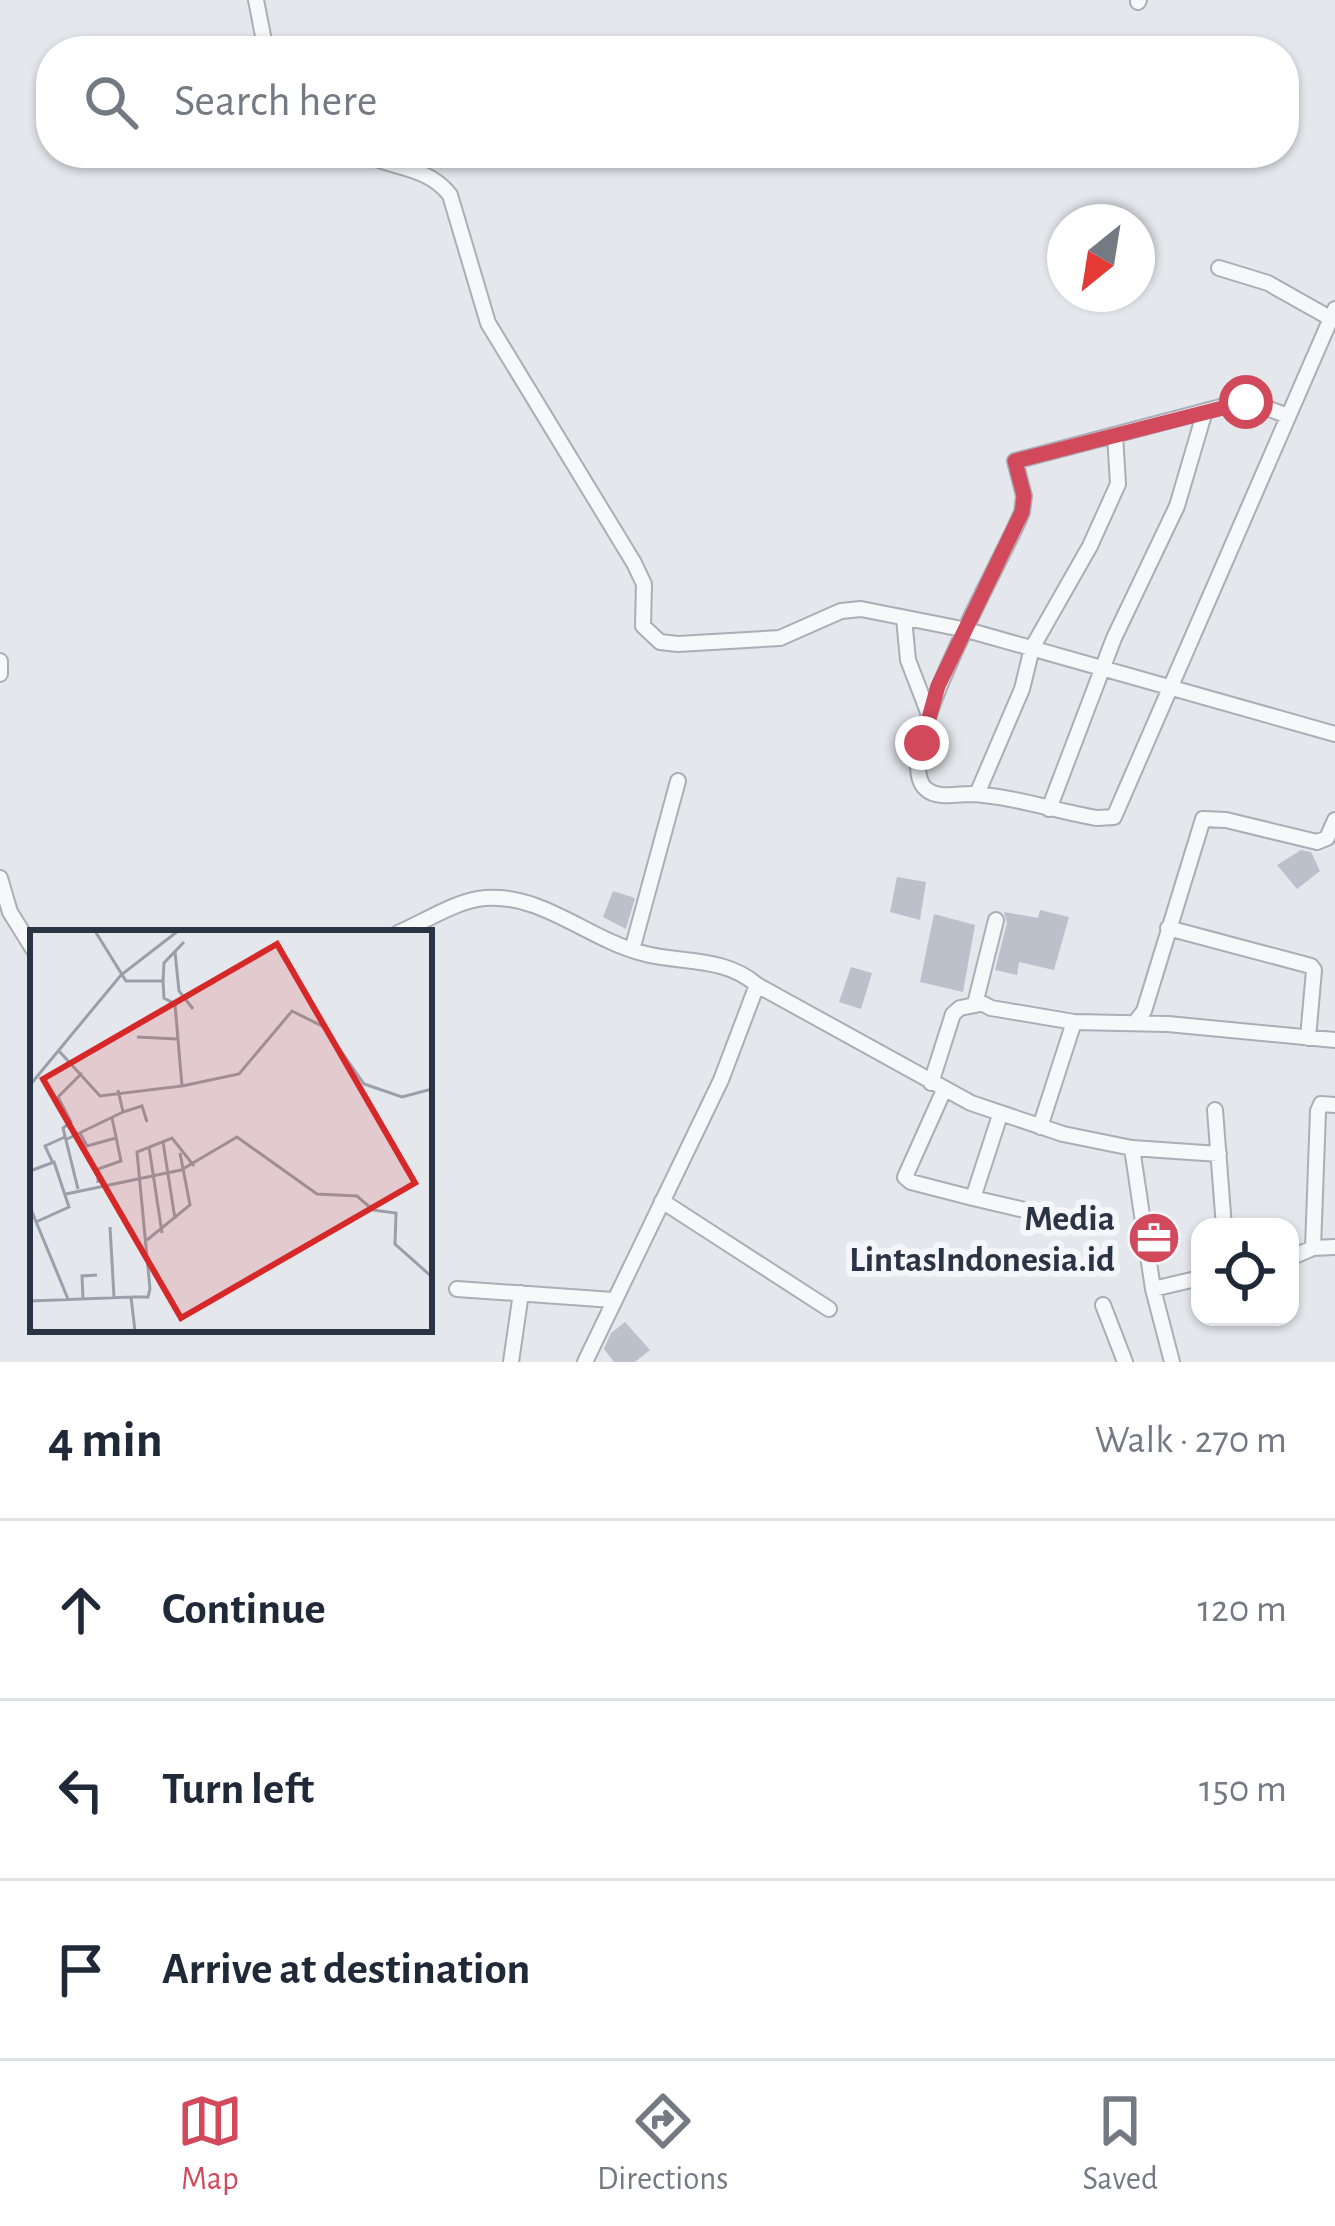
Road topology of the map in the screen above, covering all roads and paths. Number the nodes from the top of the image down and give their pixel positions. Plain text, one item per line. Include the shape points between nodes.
1 (256, 0) edge
2 (263, 36) edge
3 (406, 168) edge
4 (1219, 268) dead end
5 (1333, 313) edge
6 (1205, 410) junction
7 (1288, 416) junction
8 (1114, 435) junction
9 (904, 618) junction
10 (967, 630) junction
11 (1032, 649) junction
12 (0, 661) edge
13 (1102, 668) junction
14 (0, 674) edge
15 (1169, 687) junction
16 (928, 712) junction
17 (1335, 734) edge
18 (678, 781) dead end
19 (977, 794) junction
20 (1049, 809) junction
21 (1335, 820) edge
22 (0, 878) edge
23 (996, 920) dead end
24 (1168, 928) junction
25 (405, 930) edge
26 (30, 945) edge
27 (632, 950) junction
28 (757, 985) junction
29 (980, 1004) junction
30 (1074, 1022) junction
31 (1136, 1022) junction
32 (1308, 1038) junction
33 (1335, 1040) edge
34 (937, 1086) junction
35 (1335, 1105) edge
36 (1215, 1110) dead end
37 (1000, 1114) junction
38 (1040, 1127) junction
39 (1132, 1148) junction
40 (1219, 1154) junction
41 (973, 1198) junction
42 (662, 1201) junction
43 (1223, 1218) edge
44 (1064, 1219) dead end
45 (1335, 1247) edge
46 (1313, 1248) junction
47 (1299, 1254) edge
48 (1191, 1281) edge
49 (457, 1288) dead end
50 (1153, 1289) junction
51 (520, 1292) junction
52 (613, 1300) junction
53 (1103, 1305) dead end
54 (830, 1309) dead end
55 (511, 1362) edge
56 (585, 1362) edge
57 (1125, 1362) edge
58 (1172, 1362) edge

1 - 2 street
3 - 9 street via 450,196 488,323 643,581 643,626 652,638 780,638 861,609
4 - 5 street
5 - 7 street
6 - 7 street via 1246,402
6 - 8 street
6 - 13 street via 1177,506
7 - 15 street
8 - 10 street via 1015,461 1022,512
8 - 11 street via 1118,484
9 - 10 street
9 - 16 street via 908,660
10 - 11 street
10 - 16 street
11 - 13 street
11 - 19 street
12 - 14 street
13 - 15 street
13 - 20 street
15 - 17 street
15 - 20 street via 1114,817
16 - 19 street via 917,772 923,787
18 - 27 street
19 - 20 street
21 - 24 street via 1318,842 1203,819
22 - 26 street
23 - 29 street via 978,982
24 - 31 street
24 - 32 street via 1311,966
25 - 27 street via 490,898 542,909
27 - 28 street via 731,967
28 - 34 street
28 - 42 street
29 - 30 street
29 - 34 street via 953,1014
30 - 31 street
30 - 38 street
31 - 32 street
32 - 33 street
34 - 37 street
34 - 41 street via 905,1177
35 - 46 street via 1318,1111
36 - 40 street
37 - 38 street
37 - 41 street
38 - 39 street
39 - 40 street
39 - 50 street
40 - 43 street
41 - 44 street
42 - 52 street
42 - 54 street
45 - 46 street
46 - 47 street
48 - 50 street
49 - 51 street
50 - 58 street
51 - 52 street
51 - 55 street
52 - 56 street
53 - 57 street

